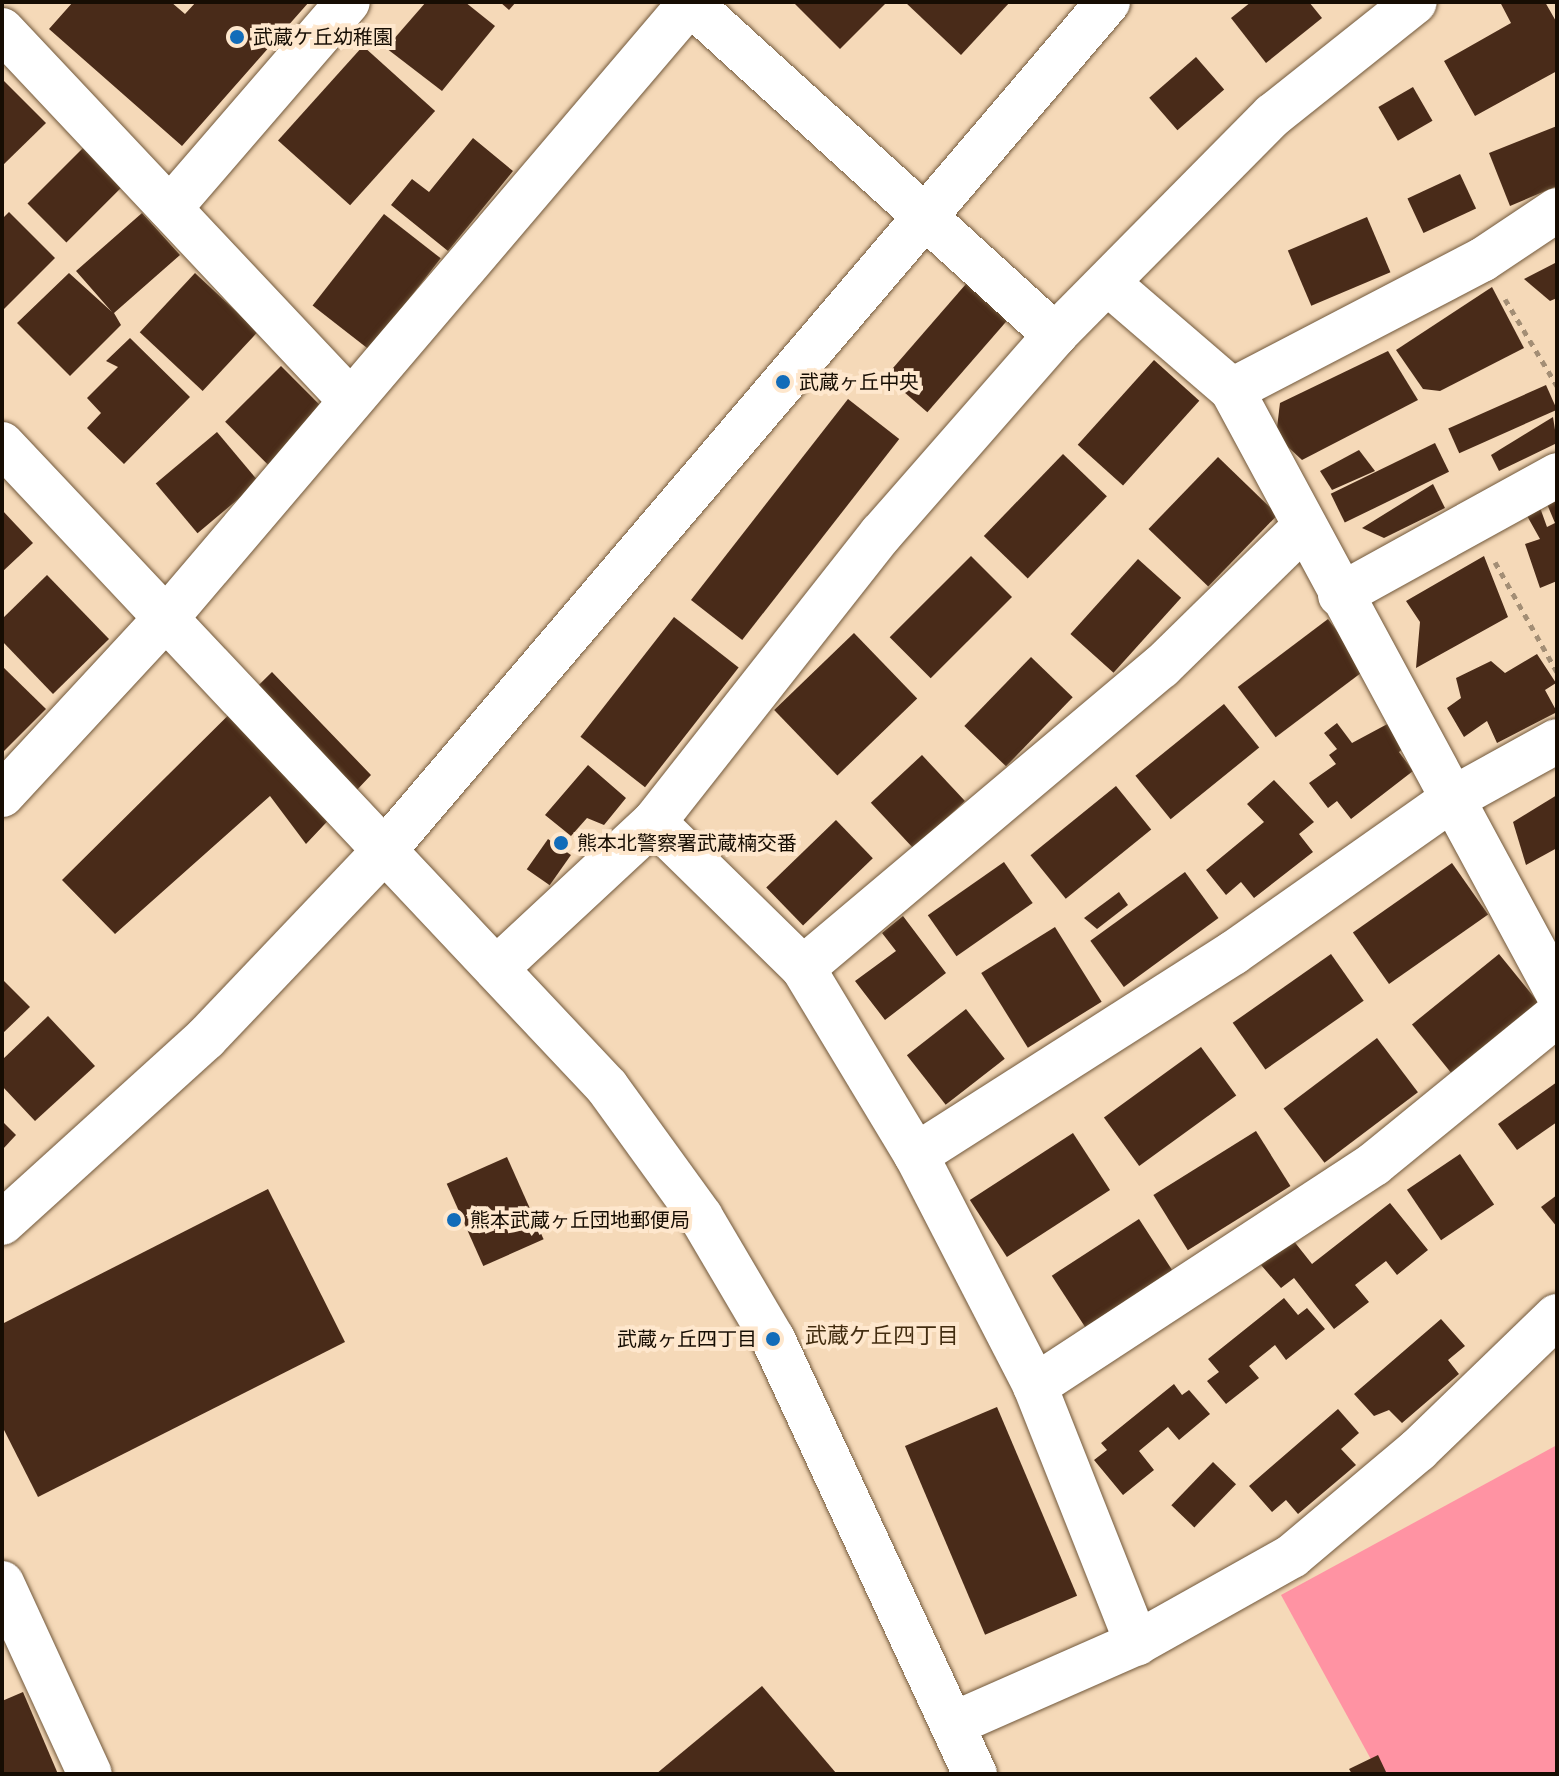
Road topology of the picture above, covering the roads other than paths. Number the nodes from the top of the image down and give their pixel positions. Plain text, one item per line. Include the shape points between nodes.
1 (348, 2) edge
2 (690, 2) edge
3 (1108, 2) edge
4 (1415, 2) edge
5 (2, 30) edge
6 (170, 208) junction
7 (1557, 210) edge
8 (925, 215) junction
9 (1110, 285) junction
10 (1055, 335) junction
11 (1232, 390) junction
12 (351, 401) junction
13 (2, 444) edge
14 (1557, 475) edge
15 (1303, 528) junction
16 (1340, 595) junction
17 (168, 616) junction
18 (1557, 741) edge
19 (2, 795) edge
20 (1452, 799) junction
21 (654, 822) junction
22 (384, 851) junction
23 (499, 966) junction
24 (803, 968) junction
25 (1557, 992) edge
26 (1557, 1015) edge
27 (916, 1155) junction
28 (2, 1223) edge
29 (1557, 1316) edge
30 (1035, 1386) junction
31 (3, 1585) edge
32 (1137, 1643) junction
33 (953, 1724) junction
34 (90, 1774) edge
35 (975, 1774) edge

1 - 6 street
2 - 8 street
2 - 12 street
3 - 8 street
4 - 9 street via 1273,115
5 - 6 street
6 - 12 street
7 - 11 street via 1482,260
8 - 10 street
8 - 22 street
9 - 10 street
9 - 11 street
10 - 21 street via 881,534
11 - 15 street
12 - 17 street
13 - 17 street
14 - 16 street
15 - 16 street
15 - 24 street via 1161,667
16 - 20 street
17 - 19 street
17 - 22 street
18 - 20 street
20 - 25 street
20 - 27 street via 1233,953
21 - 23 street
21 - 24 street
22 - 23 street
22 - 28 street via 206,1038
23 - 33 street via 607,1087 701,1217 773,1339
24 - 27 street
26 - 30 street via 1374,1164
27 - 30 street
29 - 32 street via 1418,1450 1292,1556
30 - 32 street
31 - 34 street
32 - 33 street
33 - 35 street

